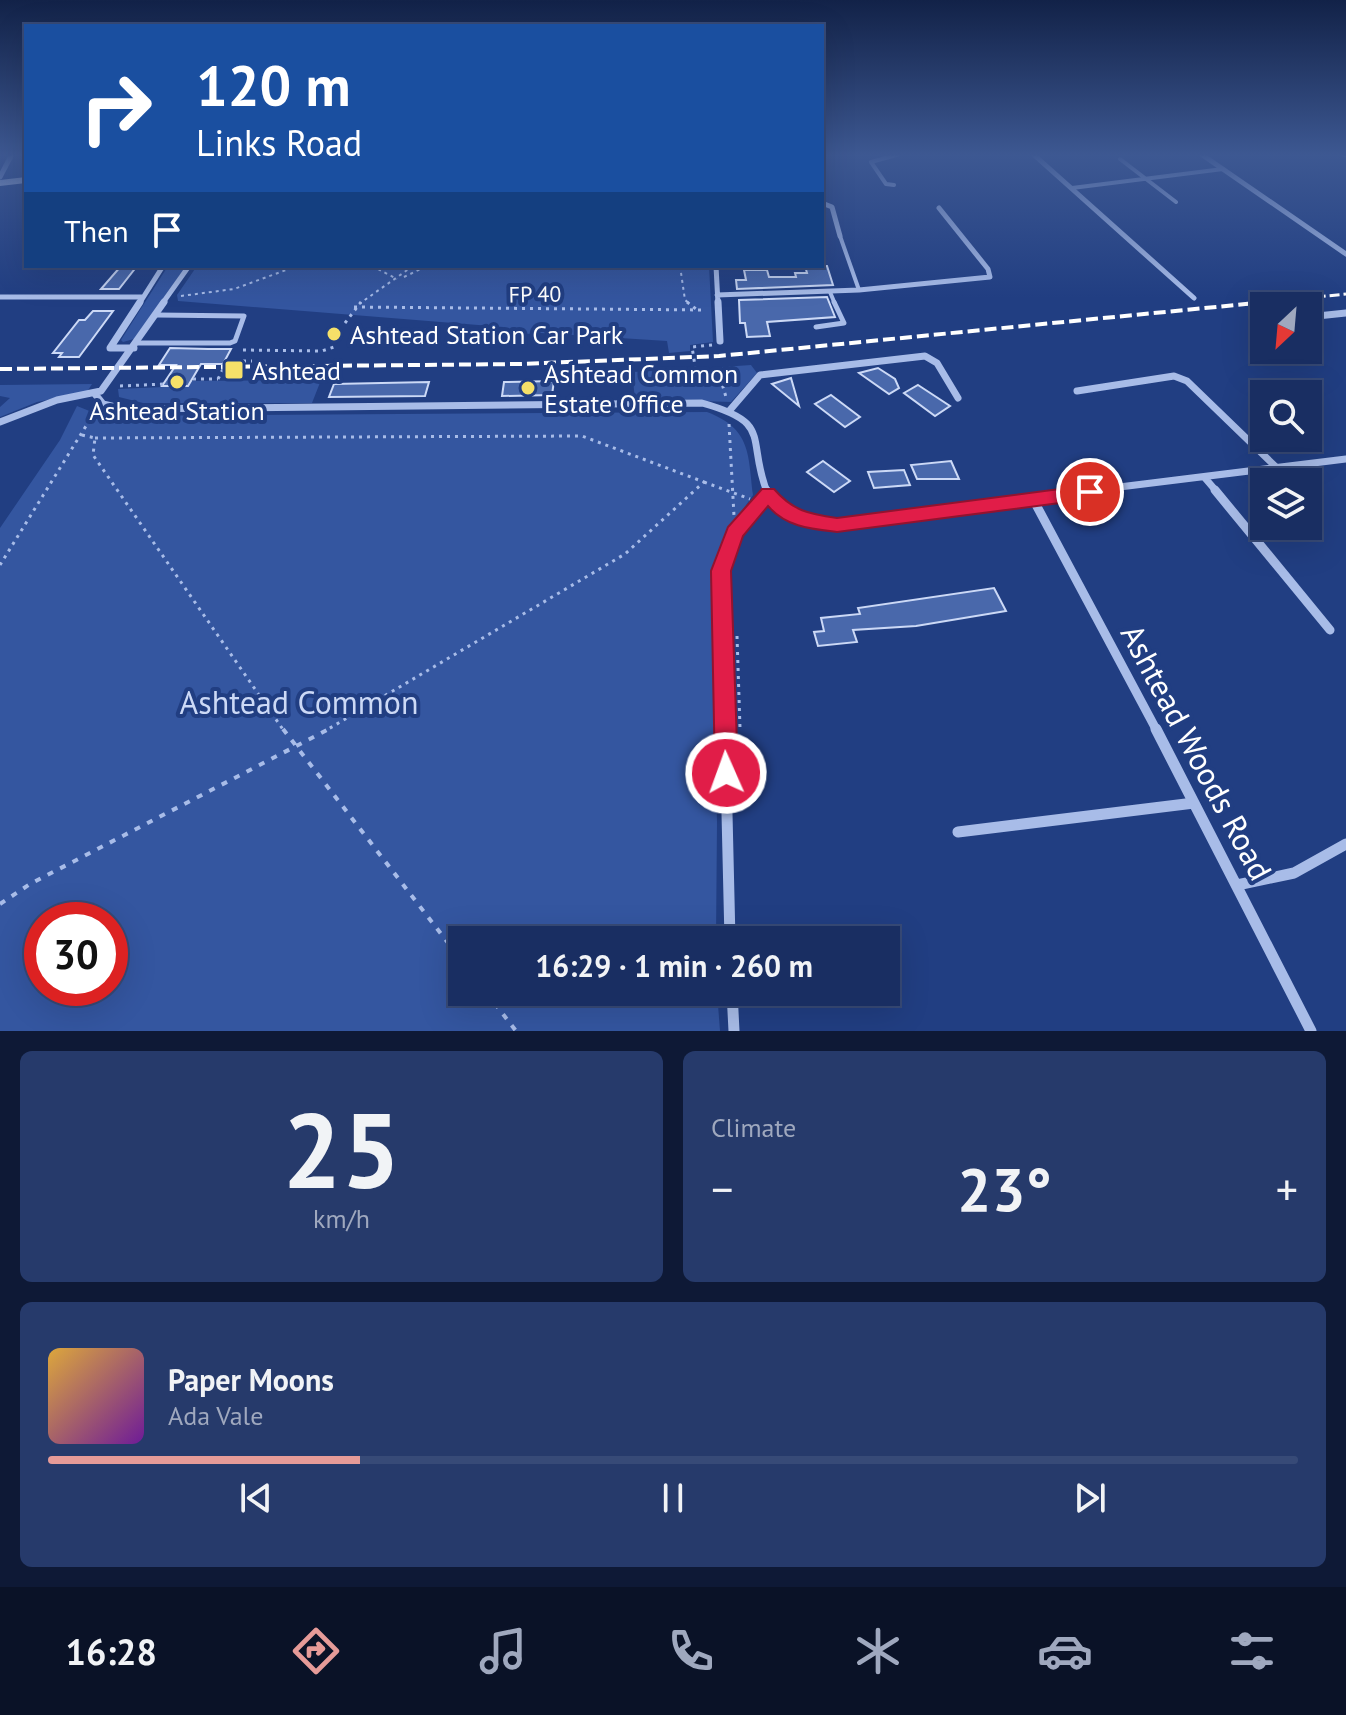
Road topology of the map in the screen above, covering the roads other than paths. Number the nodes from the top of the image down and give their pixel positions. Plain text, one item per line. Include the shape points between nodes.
1 (1088, 202) edge
2 (1271, 202) edge
3 (824, 204) edge
4 (939, 208) dead end
5 (840, 236) joint
6 (1346, 254) edge
7 (162, 268) edge
8 (188, 268) edge
9 (716, 268) edge
10 (859, 290) junction
11 (830, 292) junction
12 (717, 295) junction
13 (0, 297) edge
14 (143, 297) junction
15 (1194, 298) dead end
16 (1346, 313) edge
17 (157, 315) junction
18 (1322, 316) edge
19 (816, 327) dead end
20 (720, 341) dead end
21 (135, 346) junction
22 (1077, 391) dead end
23 (98, 392) junction
24 (958, 398) dead end
25 (730, 410) junction
26 (0, 422) edge
27 (1346, 459) edge
28 (1277, 468) edge
29 (1285, 468) edge
30 (1250, 472) edge
31 (1205, 478) junction
32 (765, 498) junction
33 (1033, 499) junction
34 (1330, 630) dead end
35 (1194, 803) junction
36 (958, 832) dead end
37 (1346, 844) edge
38 (1237, 885) junction
39 (730, 926) edge
40 (733, 1006) edge
41 (734, 1031) edge
42 (1311, 1031) edge

1 - 15 street
2 - 6 street
3 - 5 street via 832,207
4 - 10 street via 990,277
5 - 10 lane
7 - 14 street
8 - 17 street
9 - 12 street
10 - 11 street
11 - 12 street
11 - 19 lane via 844,323
12 - 20 street
13 - 14 street
14 - 21 street via 110,348
16 - 18 street
17 - 21 street
17 - 21 lane via 244,316 230,343
21 - 23 street
22 - 28 street via 1174,376 1187,381
23 - 25 street via 103,404 124,409 690,402
23 - 26 street via 57,400
24 - 25 street via 937,363 925,356 760,375
25 - 32 street via 761,445
27 - 29 street
30 - 31 street
31 - 33 street
31 - 34 street
32 - 33 street via 782,511 819,525
32 - 39 street via 735,533 721,571
33 - 35 street, Ashtead Woods Road
35 - 36 street
35 - 38 street, Ashtead Woods Road
37 - 38 street via 1294,873
38 - 42 street, Ashtead Woods Road
40 - 41 street

